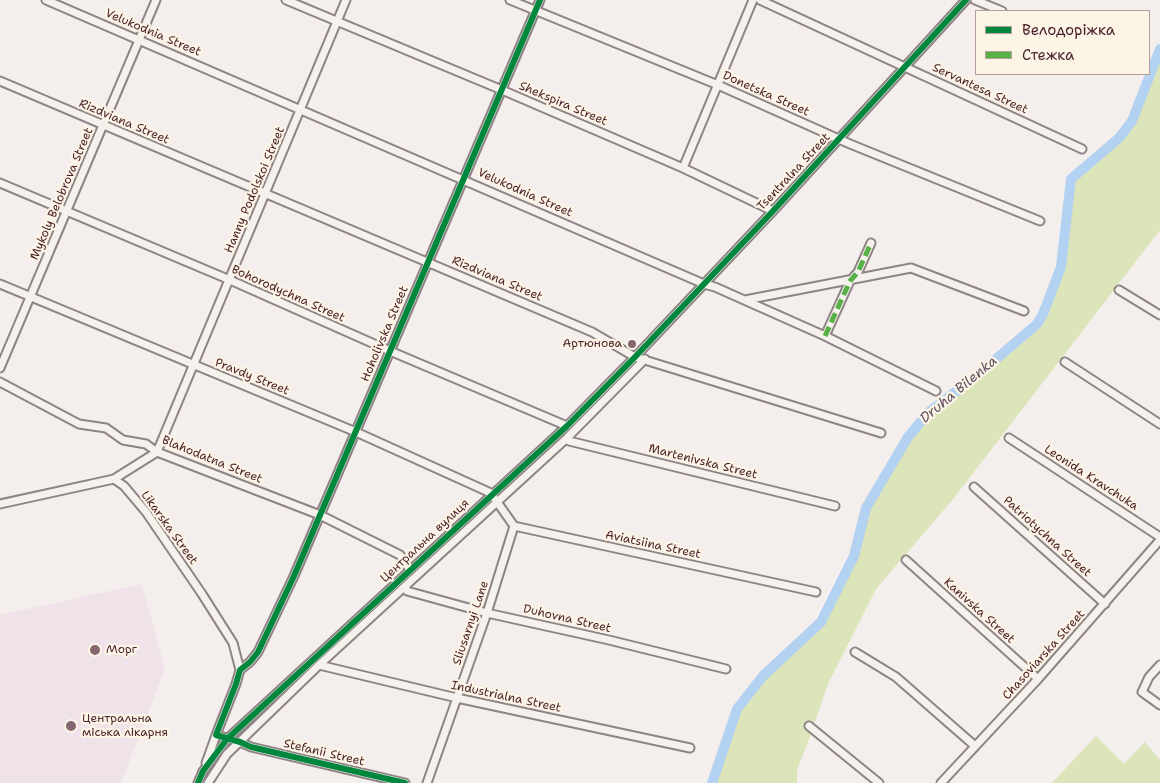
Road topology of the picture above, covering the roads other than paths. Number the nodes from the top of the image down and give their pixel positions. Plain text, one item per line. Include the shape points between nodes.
1 (46, 0) edge
2 (156, 0) edge
3 (286, 0) edge
4 (346, 0) edge
5 (510, 0) edge
6 (540, 0) edge
7 (753, 0) edge
8 (760, 0) edge
9 (966, 0) edge
10 (975, 0) edge
11 (1000, 10) edge
12 (535, 11) junction
13 (338, 21) junction
14 (139, 40) junction
15 (904, 66) junction
16 (0, 81) edge
17 (718, 85) junction
18 (502, 90) junction
19 (301, 109) junction
20 (103, 125) junction
21 (839, 139) junction
22 (1082, 149) dead end
23 (683, 168) junction
24 (464, 179) junction
25 (0, 183) edge
26 (265, 194) junction
27 (66, 211) junction
28 (773, 211) junction
29 (1040, 221) dead end
30 (871, 243) dead end
31 (428, 262) junction
32 (229, 280) junction
33 (850, 280) junction
34 (0, 284) edge
35 (704, 284) junction
36 (1118, 290) dead end
37 (30, 296) junction
38 (744, 300) junction
39 (1024, 311) dead end
40 (1160, 315) edge
41 (825, 336) junction
42 (390, 351) junction
43 (635, 357) junction
44 (645, 360) junction
45 (1066, 362) dead end
46 (193, 365) junction
47 (0, 368) edge
48 (0, 382) edge
49 (936, 391) dead end
50 (1160, 424) edge
51 (567, 426) junction
52 (356, 432) junction
53 (881, 433) dead end
54 (567, 438) junction
55 (1009, 438) dead end
56 (157, 452) junction
57 (114, 479) junction
58 (974, 487) dead end
59 (493, 494) junction
60 (497, 503) junction
61 (0, 504) edge
62 (835, 506) dead end
63 (320, 515) junction
64 (514, 526) junction
65 (1160, 538) edge
66 (906, 560) dead end
67 (410, 570) junction
68 (405, 587) junction
69 (816, 592) dead end
70 (1105, 604) junction
71 (487, 613) junction
72 (855, 652) dead end
73 (319, 665) junction
74 (1160, 665) edge
75 (726, 669) dead end
76 (240, 670) junction
77 (1038, 679) junction
78 (457, 698) junction
79 (1160, 705) edge
80 (809, 726) dead end
81 (216, 735) junction
82 (227, 740) junction
83 (240, 742) junction
84 (975, 746) junction
85 (690, 748) dead end
86 (203, 771) junction
87 (198, 783) edge
88 (208, 783) edge
89 (405, 783) edge
90 (427, 783) edge
91 (879, 783) edge
92 (941, 783) edge

1 - 14 street, Velukodnia Street
2 - 14 street, Mykoly Belobrova Street
3 - 13 street, Shekspira Street
4 - 13 street, Hanny Podolskoi Street
5 - 12 street, Donetska Street
6 - 12 street, Hoholivska Street
7 - 17 street
8 - 15 street, Servantesa Street
9 - 15 street, Tsentralna Street
10 - 11 street
12 - 17 street, Donetska Street
12 - 18 street, Hoholivska Street
13 - 18 street, Shekspira Street
13 - 19 street, Hanny Podolskoi Street
14 - 19 street, Velukodnia Street
14 - 20 street, Mykoly Belobrova Street
15 - 21 street, Tsentralna Street
15 - 22 street, Servantesa Street
16 - 20 street, Rizdviana Street
17 - 21 street, Donetska Street
17 - 23 street
18 - 23 street, Shekspira Street
18 - 24 street, Hoholivska Street
19 - 24 street, Velukodnia Street
19 - 26 street, Hanny Podolskoi Street
20 - 26 street, Rizdviana Street
20 - 27 street, Mykoly Belobrova Street
21 - 28 street, Tsentralna Street
21 - 29 street, Donetska Street
23 - 28 street, Shekspira Street
24 - 31 street, Hoholivska Street
24 - 35 street, Velukodnia Street
25 - 27 street, Bohorodychna Street
26 - 31 street, Rizdviana Street
26 - 32 street, Hanny Podolskoi Street
27 - 32 street, Bohorodychna Street
27 - 37 street, Mykoly Belobrova Street
28 - 35 street, Tsentralna Street
30 - 33 street via 858,272
31 - 42 street, Hoholivska Street
31 - 43 street, Rizdviana Street via 592,332
32 - 42 street, Bohorodychna Street
32 - 46 street, Hanny Podolskoi Street
33 - 38 street
33 - 39 street via 911,268
33 - 41 street
34 - 37 street, Pravdy Street
35 - 38 street, Velukodnia Street
35 - 43 street, Tsentralna Street
36 - 40 street
37 - 46 street, Pravdy Street
37 - 47 street, Mykoly Belobrova Street
38 - 41 street, Velukodnia Street
41 - 49 street, Velukodnia Street
42 - 51 street, Bohorodychna Street
42 - 52 street, Hoholivska Street
43 - 44 street, Rizdviana Street
43 - 51 street, Центральна вулиця
44 - 53 street, Rizdviana Street
44 - 54 street, Центральна вулиця
45 - 50 street
46 - 52 street, Pravdy Street
46 - 56 street, Hanny Podolskoi Street
48 - 56 street, Blahodatna Street via 79,424 106,428 123,440 146,444
51 - 59 street, Центральна вулиця
52 - 59 street, Pravdy Street
52 - 63 street, Hoholivska Street
54 - 60 street, Центральна вулиця
54 - 62 street, Martenivska Street
55 - 65 street, Leonida Kravchuka
56 - 57 street
56 - 63 street, Blahodatna Street
57 - 61 street
57 - 76 street, Likarska Street via 146,512 202,594 232,643
58 - 70 street, Patriotychna Street
59 - 60 street
59 - 67 street, Центральна вулиця
60 - 64 street
60 - 68 street, Центральна вулиця
63 - 67 street, Blahodatna Street via 400,555
63 - 76 street, Hoholivska Street via 258,652
64 - 69 street, Aviatsiina Street
64 - 71 street, Sliusarnyi Lane
65 - 70 street, Chasoviarska Street
66 - 77 street, Kanivska Street
67 - 82 street, Центральна вулиця
68 - 71 street, Duhovna Street via 407,591
68 - 73 street, Центральна вулиця
70 - 77 street, Chasoviarska Street
71 - 75 street, Duhovna Street
71 - 78 street, Sliusarnyi Lane
72 - 84 street via 896,677
73 - 78 street, Industrialna Street
73 - 83 street, Центральна вулиця
74 - 79 street via 1142,692
76 - 81 street
77 - 84 street, Chasoviarska Street
78 - 85 street, Industrialna Street
78 - 90 street, Sliusarnyi Lane
80 - 91 street
81 - 82 street, Stefanii Street
81 - 86 street
82 - 83 street, Stefanii Street
82 - 86 street
83 - 88 street, Центральна вулиця via 227,754
83 - 89 street, Stefanii Street
84 - 92 street, Chasoviarska Street
86 - 87 street

